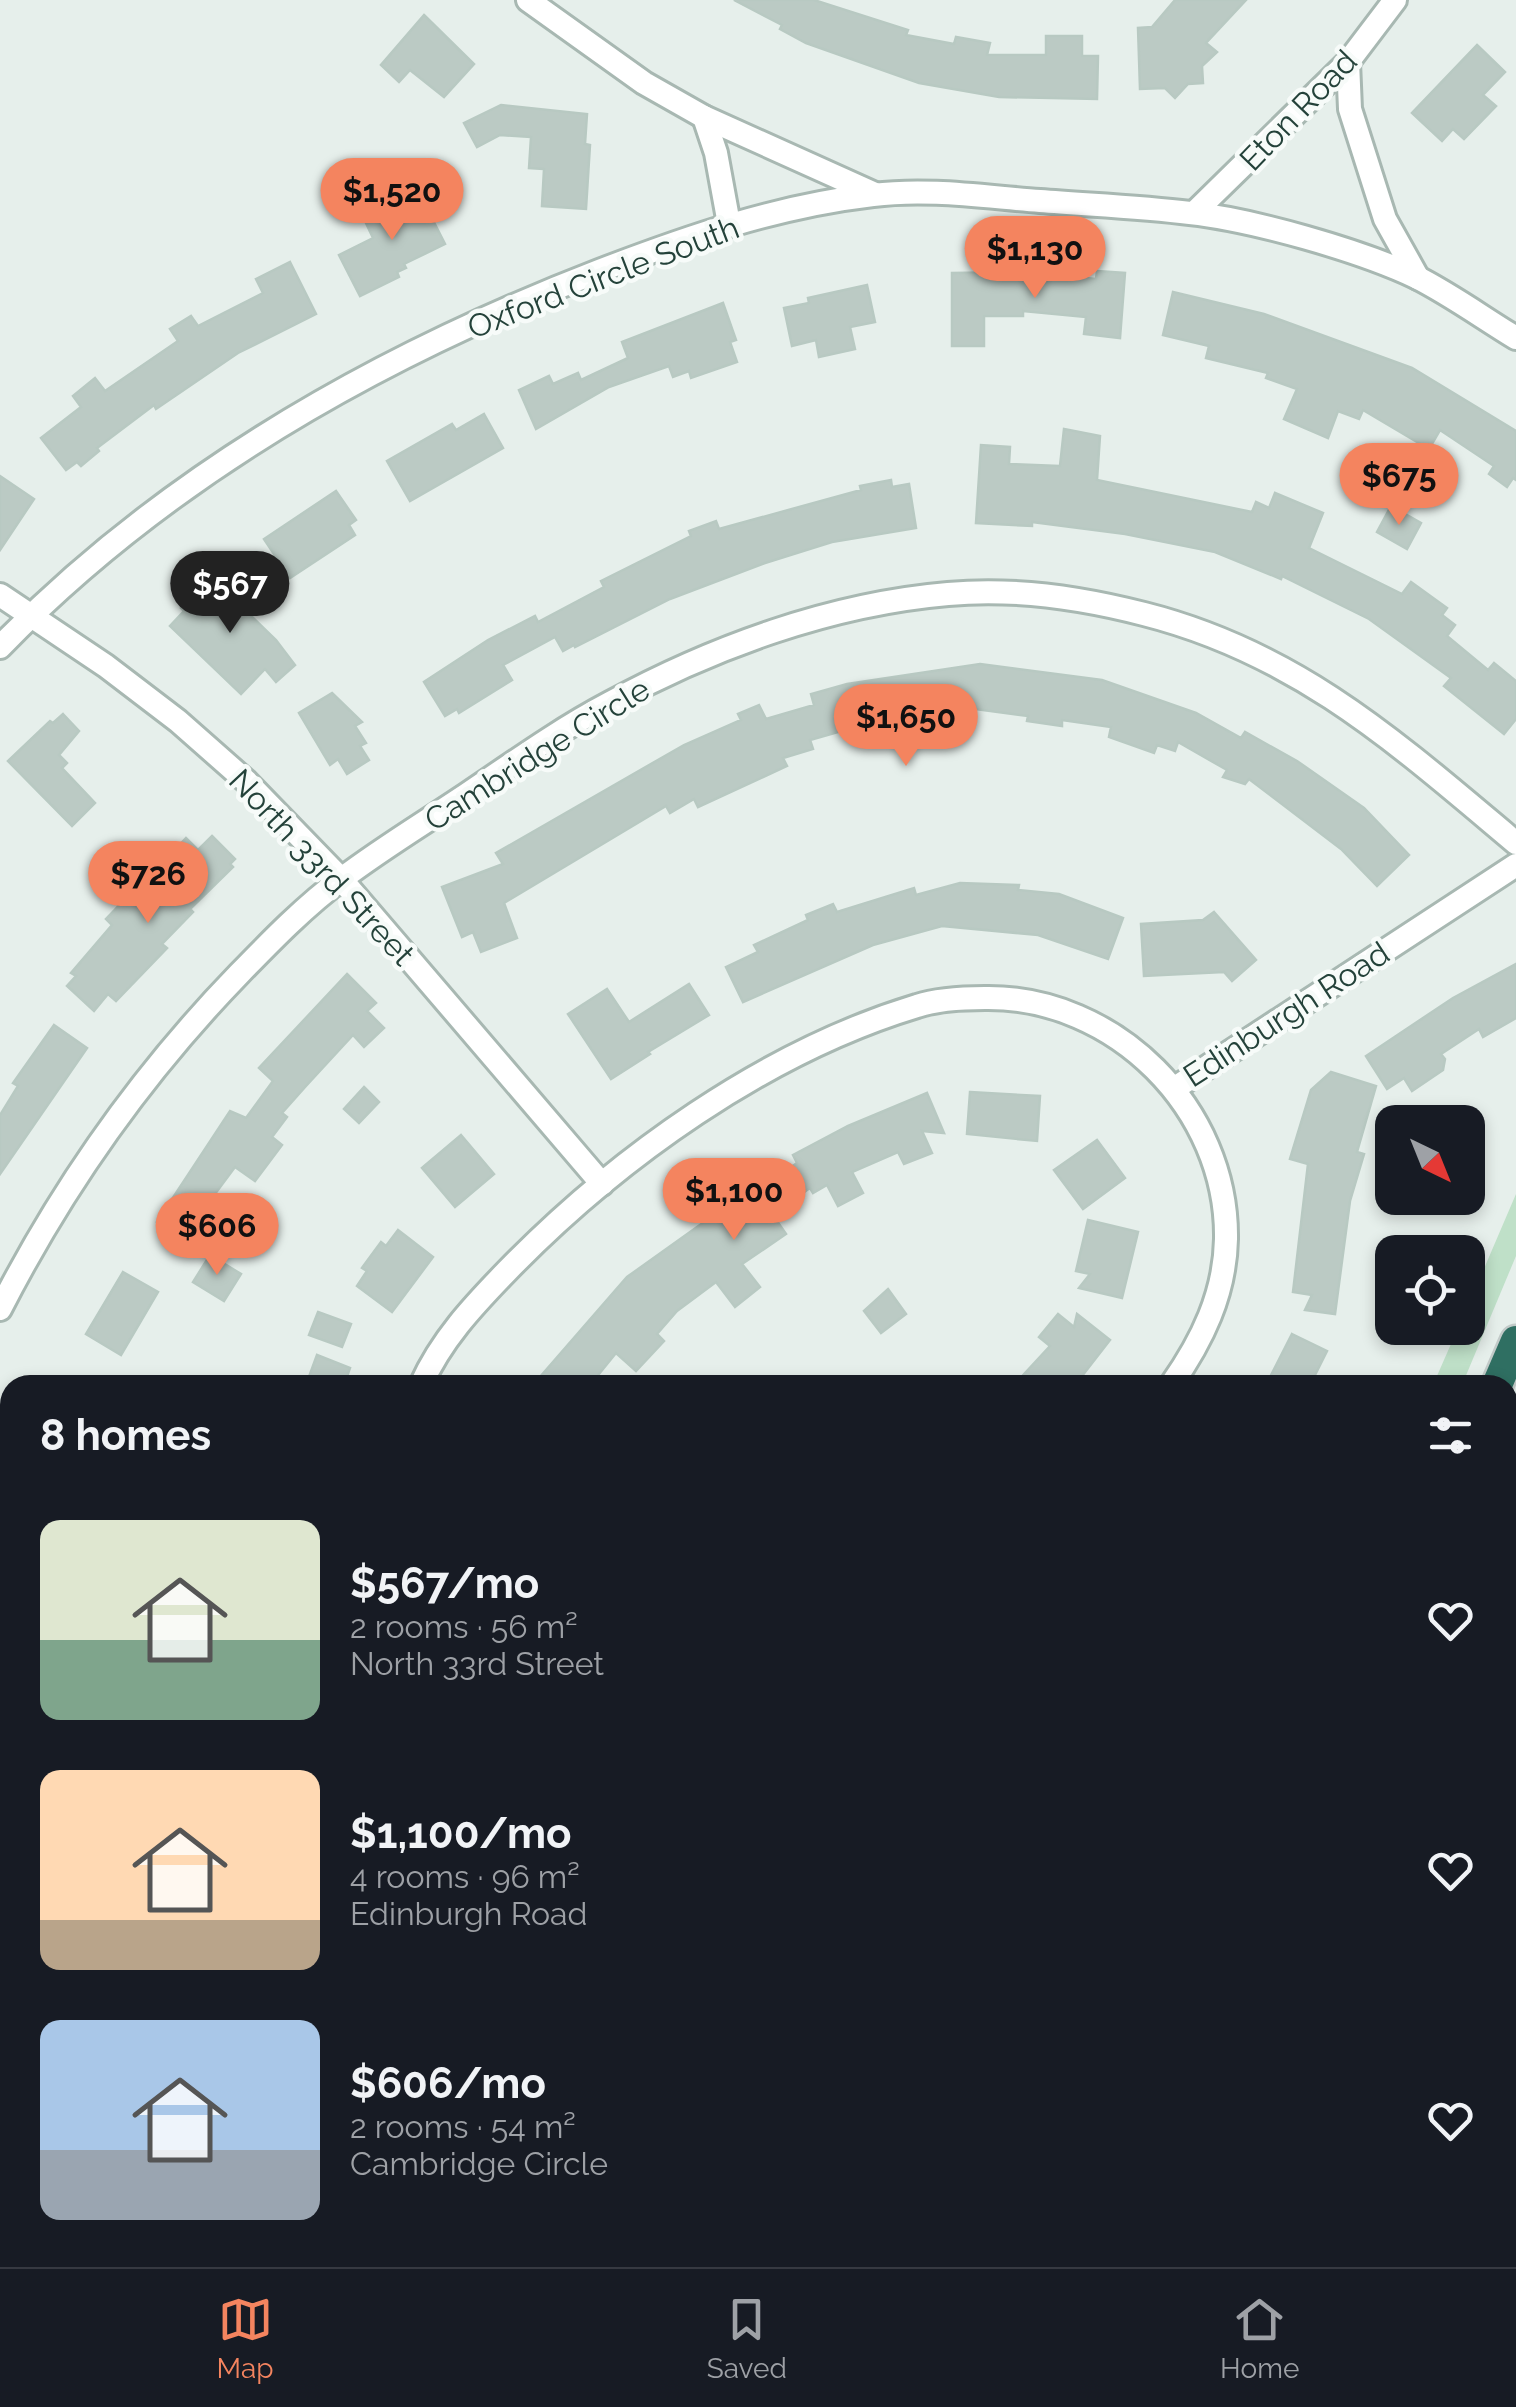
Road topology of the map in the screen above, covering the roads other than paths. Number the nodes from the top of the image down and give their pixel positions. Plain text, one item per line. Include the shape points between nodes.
1 (528, 0) edge
2 (1394, 0) edge
3 (1348, 62) junction
4 (704, 116) junction
5 (875, 194) junction
6 (1194, 213) junction
7 (729, 224) junction
8 (1418, 278) junction
9 (1516, 338) edge
10 (0, 595) edge
11 (31, 616) junction
12 (0, 647) edge
13 (1516, 843) edge
14 (1516, 865) edge
15 (340, 880) junction
16 (1175, 1088) junction
17 (602, 1184) junction
18 (0, 1309) edge
19 (1516, 1341) edge
20 (427, 1375) edge
21 (1177, 1375) edge
22 (1501, 1375) edge

1 - 4 street via 644,83
2 - 3 street, Eton Road
3 - 6 street, Eton Road
3 - 8 street via 1350,108 1385,219
4 - 5 street
4 - 7 street
5 - 6 street, Oxford Circle South via 926,192
5 - 7 street, Oxford Circle South
6 - 8 street, Oxford Circle South via 1272,230
7 - 11 street, Oxford Circle South via 552,290 349,385 206,475
8 - 9 street, Oxford Circle South
10 - 11 street, North 33rd Street
11 - 12 street, Oxford Circle South
11 - 15 street, North 33rd Street via 178,722 246,781
13 - 15 street, Cambridge Circle via 1383,731 1269,660 1208,634 1078,600 948,594 786,628 664,675 550,738
14 - 16 street, Edinburgh Road
15 - 17 street, North 33rd Street
15 - 18 street, Cambridge Circle via 241,972 145,1081 71,1184
16 - 17 street, Edinburgh Road via 1136,1051 1075,1016 1033,1003 954,999 919,1005 780,1065 718,1100
16 - 21 street via 1214,1159 1226,1239 1210,1318
17 - 20 street, Edinburgh Road via 478,1301
19 - 22 highway

